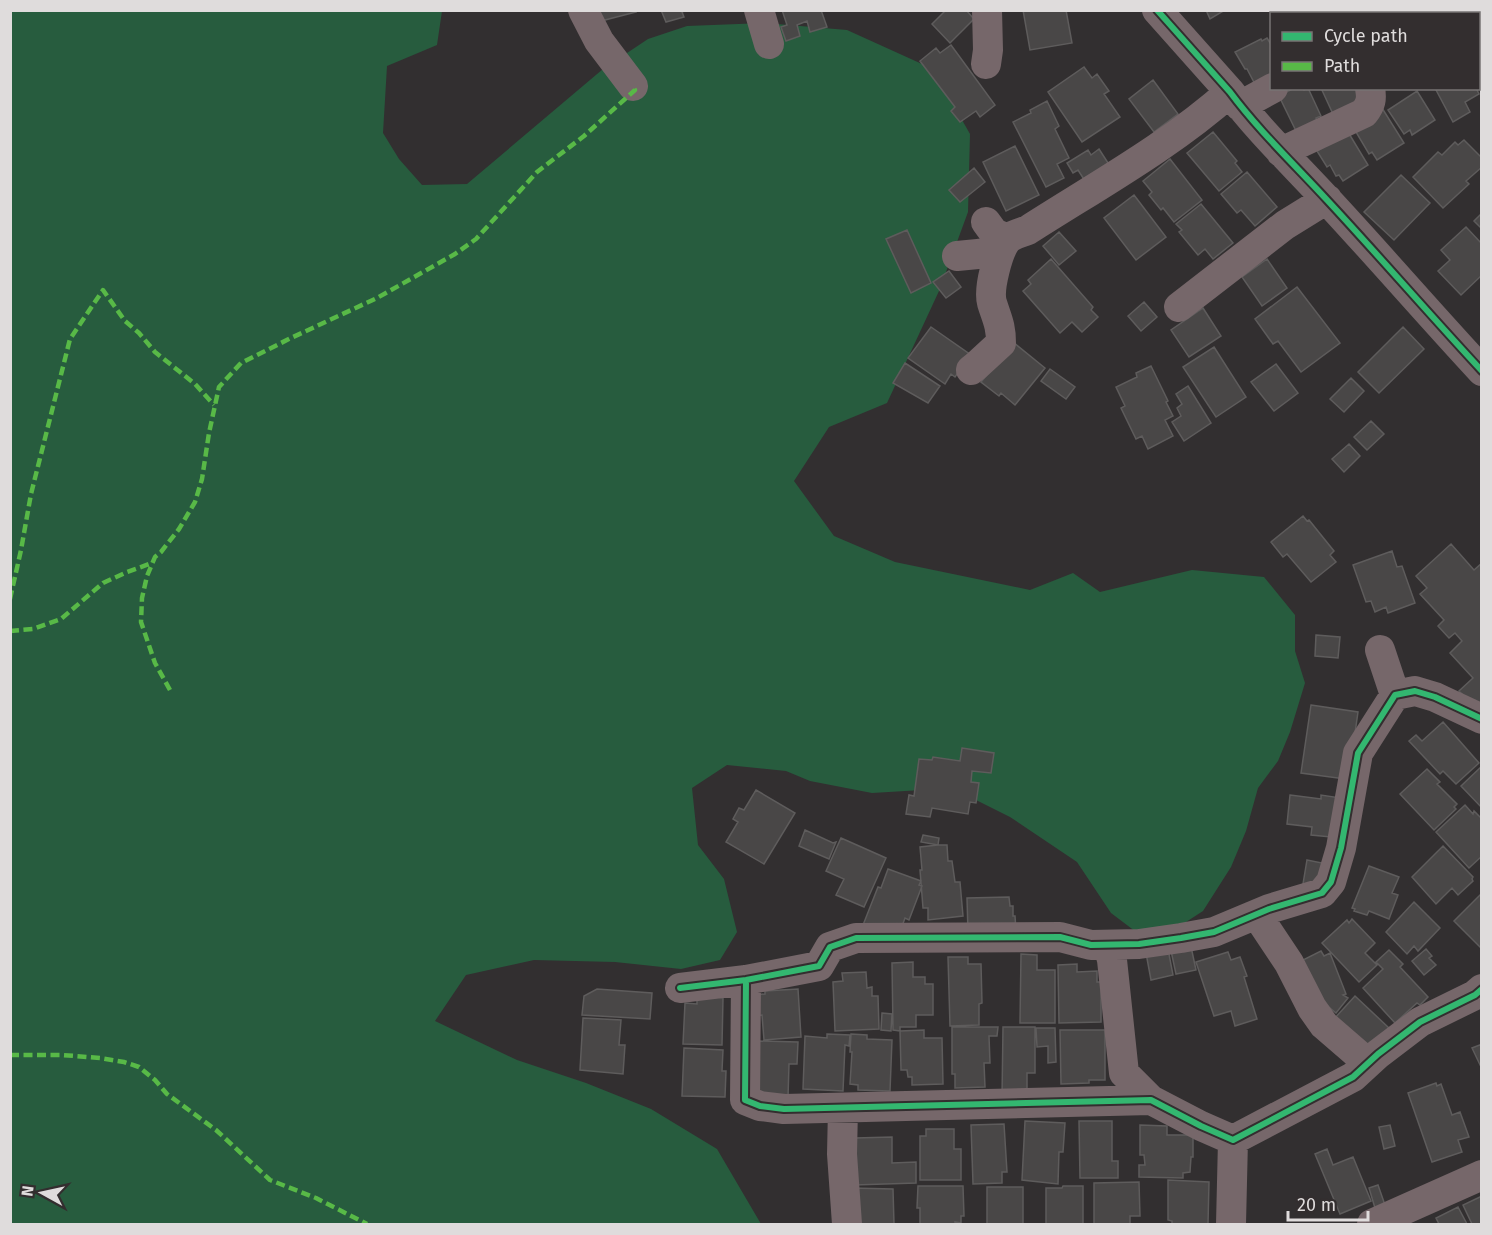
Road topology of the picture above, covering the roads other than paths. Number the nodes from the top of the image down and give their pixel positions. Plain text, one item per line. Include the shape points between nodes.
1 (583, 10) edge
2 (759, 10) edge
3 (987, 10) edge
4 (1157, 10) edge
5 (769, 44) dead end
6 (986, 64) dead end
7 (633, 86) dead end
8 (1270, 89) edge
9 (1370, 90) edge
10 (1235, 99) junction
11 (1281, 152) junction
12 (1327, 199) junction
13 (997, 230) junction
14 (957, 255) dead end
15 (1179, 307) dead end
16 (971, 370) dead end
17 (1482, 371) edge
18 (1380, 650) dead end
19 (1395, 695) junction
20 (1482, 719) edge
21 (1257, 915) junction
22 (1108, 945) junction
23 (746, 980) junction
24 (680, 988) dead end
25 (1482, 989) edge
26 (1368, 1063) junction
27 (1151, 1100) junction
28 (843, 1108) junction
29 (1233, 1140) junction
30 (1482, 1175) edge
31 (847, 1224) edge
32 (1231, 1224) edge
33 (1372, 1224) edge

1 - 7 street via 599,41
2 - 5 street
3 - 6 street
4 - 10 street
8 - 10 street
9 - 11 street via 1370,105 1364,112
10 - 11 street
10 - 13 street via 1218,103 1028,230
11 - 12 street
12 - 15 street via 1285,225
12 - 17 street
13 - 14 street via 991,251
13 - 16 street via 1001,251 990,290 1001,343
18 - 19 street
19 - 20 street via 1414,692 1436,697
19 - 21 street via 1358,753 1341,848 1326,890
21 - 22 street via 1214,932
21 - 26 street via 1324,1025
22 - 23 street via 1059,937 856,938 830,947 819,966
22 - 27 street via 1124,1072
23 - 24 street
23 - 28 street via 745,1100 784,1109
25 - 26 street via 1420,1022
26 - 29 street via 1353,1077
27 - 28 street
27 - 29 street
28 - 31 street
29 - 32 street
30 - 33 street

